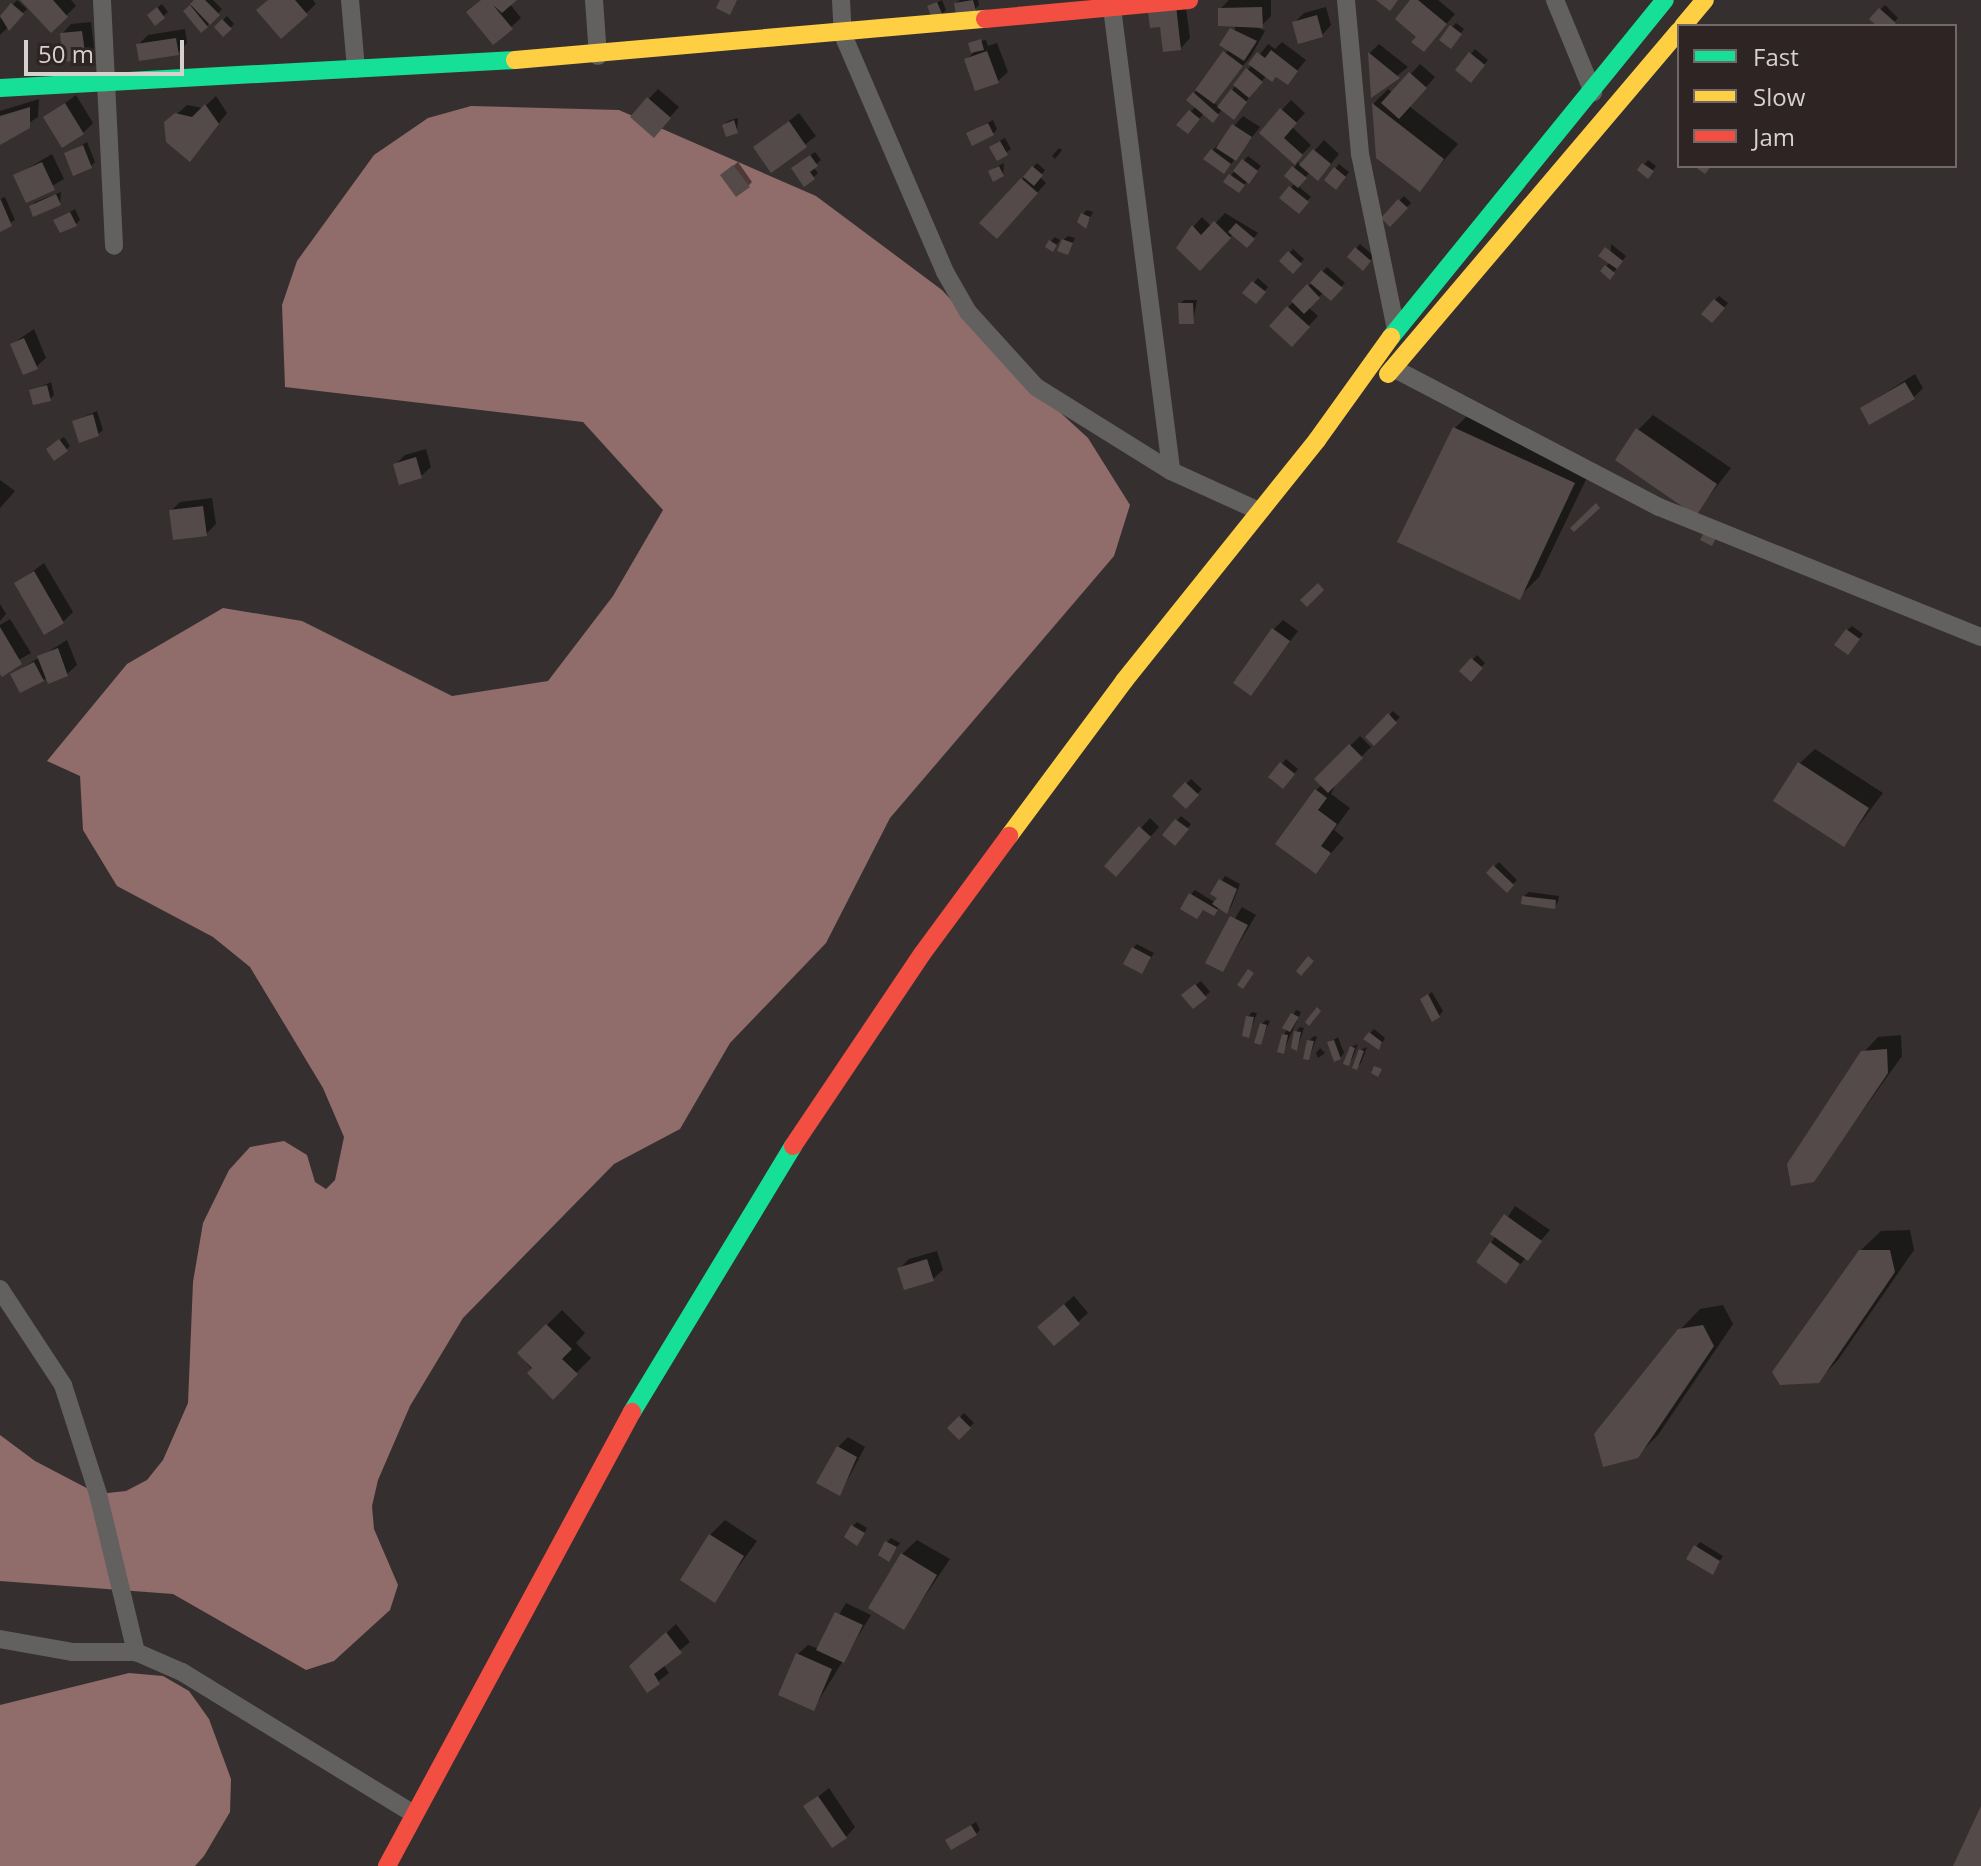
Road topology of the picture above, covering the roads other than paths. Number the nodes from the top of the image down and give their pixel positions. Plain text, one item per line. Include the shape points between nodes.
1 (102, 0) edge
2 (350, 0) edge
3 (594, 0) edge
4 (841, 0) edge
5 (1189, 0) edge
6 (1346, 0) edge
7 (1555, 0) edge
8 (1665, 0) edge
9 (1705, 0) edge
10 (1111, 4) edge
11 (1685, 24) edge
12 (1677, 33) edge
13 (843, 35) junction
14 (598, 56) junction
15 (356, 69) junction
16 (107, 82) junction
17 (0, 88) edge
18 (1593, 92) junction
19 (114, 246) dead end
20 (1396, 329) junction
21 (1393, 368) junction
22 (1317, 440) junction
23 (1171, 471) junction
24 (1257, 510) junction
25 (1981, 637) edge
26 (0, 1289) edge
27 (0, 1639) edge
28 (136, 1652) junction
29 (414, 1814) junction
30 (387, 1866) edge

1 - 16 street
2 - 15 street
3 - 14 street
4 - 13 street
5 - 10 main road
6 - 20 street via 1360,154
7 - 18 street
8 - 18 main road
9 - 11 main road
10 - 13 main road
10 - 23 street
12 - 21 main road
13 - 14 main road
13 - 23 street via 945,272 968,312 1036,387
14 - 15 main road
15 - 16 main road
16 - 17 main road
16 - 19 street
18 - 20 main road
20 - 22 main road
21 - 22 main road
21 - 25 street via 1659,507
22 - 24 main road
23 - 24 street
24 - 29 main road via 1010,832 810,1119 598,1469
26 - 28 street via 63,1385 98,1494
27 - 28 street via 72,1652
28 - 29 street via 182,1672
29 - 30 main road

